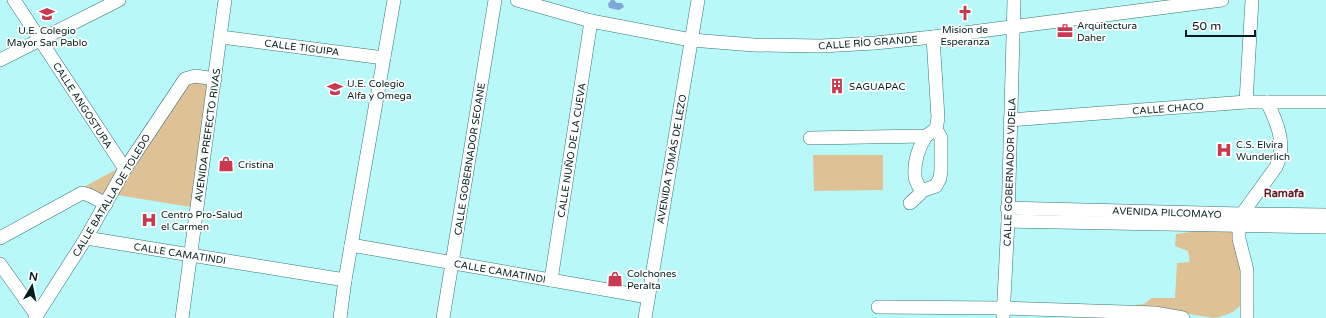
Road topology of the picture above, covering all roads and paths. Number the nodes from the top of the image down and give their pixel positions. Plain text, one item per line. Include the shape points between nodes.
1 (14, 0) edge
2 (119, 0) edge
3 (226, 0) edge
4 (394, 0) edge
5 (495, 0) edge
6 (517, 0) edge
7 (698, 0) edge
8 (1014, 0) edge
9 (1222, 0) edge
10 (1252, 0) edge
11 (591, 21) junction
12 (1013, 26) junction
13 (221, 37) junction
14 (934, 37) junction
15 (41, 39) junction
16 (691, 40) junction
17 (384, 58) junction
18 (0, 60) edge
19 (215, 79) junction
20 (1246, 102) junction
21 (1267, 102) junction
22 (1326, 102) edge
23 (1010, 120) junction
24 (931, 133) junction
25 (810, 138) dead end
26 (125, 169) junction
27 (921, 191) junction
28 (910, 203) dead end
29 (106, 204) junction
30 (1007, 208) junction
31 (1326, 215) edge
32 (1240, 220) junction
33 (1008, 222) junction
34 (1326, 228) edge
35 (0, 238) edge
36 (86, 238) junction
37 (351, 245) junction
38 (190, 255) junction
39 (452, 263) junction
40 (0, 264) edge
41 (345, 280) junction
42 (551, 280) junction
43 (648, 297) junction
44 (878, 307) dead end
45 (906, 313) edge
46 (1003, 313) edge
47 (36, 317) edge
48 (182, 318) edge
49 (340, 318) edge
50 (443, 318) edge
51 (645, 318) edge
52 (1183, 318) edge
53 (1242, 318) edge
54 (1247, 318) edge
55 (1257, 318) edge

1 - 15 street, CALLE ANGOSTURA
2 - 15 street
3 - 13 street, AVENIDA PREFECTO RIVAS
4 - 17 street
5 - 39 street, CALLE GOBERNADOR SEOANE
6 - 11 street, CALLE RÍO GRANDE
7 - 16 street, AVENIDA TOMÁS DE LEZO
8 - 12 street, CALLE GOBERNADOR VIDELA
9 - 12 street, CALLE RÍO GRANDE
10 - 20 street
11 - 16 street, CALLE RÍO GRANDE
11 - 42 street, CALLE NUÑO DE LA CUEVA
12 - 14 street, CALLE RÍO GRANDE
12 - 23 street, CALLE GOBERNADOR VIDELA
13 - 17 street, CALLE TIGUIPA
13 - 19 street, AVENIDA PREFECTO RIVAS
14 - 16 street, CALLE RÍO GRANDE via 821,46 754,45
14 - 24 street via 938,118
15 - 18 street
15 - 26 street, CALLE ANGOSTURA
16 - 43 street, AVENIDA TOMÁS DE LEZO
17 - 37 street
19 - 26 street, CALLE BATALLA DE TOLEDO via 195,76 185,79
19 - 38 street, AVENIDA PREFECTO RIVAS
20 - 21 street, CALLE CHACO
20 - 23 street, CALLE CHACO
21 - 22 street, CALLE CHACO
21 - 32 street via 1279,131 1280,158
23 - 30 street, CALLE GOBERNADOR VIDELA
24 - 25 street
24 - 27 street via 920,145 916,164 915,177
24 - 27 street via 941,138 940,178 936,186
26 - 29 street, CALLE BATALLA DE TOLEDO
27 - 28 street
29 - 35 street via 82,193
29 - 36 street, CALLE BATALLA DE TOLEDO
30 - 32 street, AVENIDA PILCOMAYO
30 - 33 street, CALLE GOBERNADOR VIDELA
31 - 32 street, AVENIDA PILCOMAYO
32 - 33 street, AVENIDA PILCOMAYO
32 - 34 street, AVENIDA PILCOMAYO
32 - 54 street via 1239,239 1247,270
33 - 46 street, CALLE GOBERNADOR VIDELA
36 - 38 street, CALLE CAMATINDI
36 - 47 street, CALLE BATALLA DE TOLEDO
37 - 39 street, CALLE CAMATINDI
37 - 41 street
38 - 41 street, CALLE CAMATINDI
38 - 48 street, AVENIDA PREFECTO RIVAS
39 - 42 street, CALLE CAMATINDI
39 - 50 street, CALLE GOBERNADOR SEOANE
40 - 47 street
41 - 49 street
42 - 43 street, CALLE CAMATINDI
43 - 51 street, AVENIDA TOMÁS DE LEZO
44 - 45 street
45 - 46 street
46 - 52 street via 1155,313
53 - 54 street
54 - 55 street

